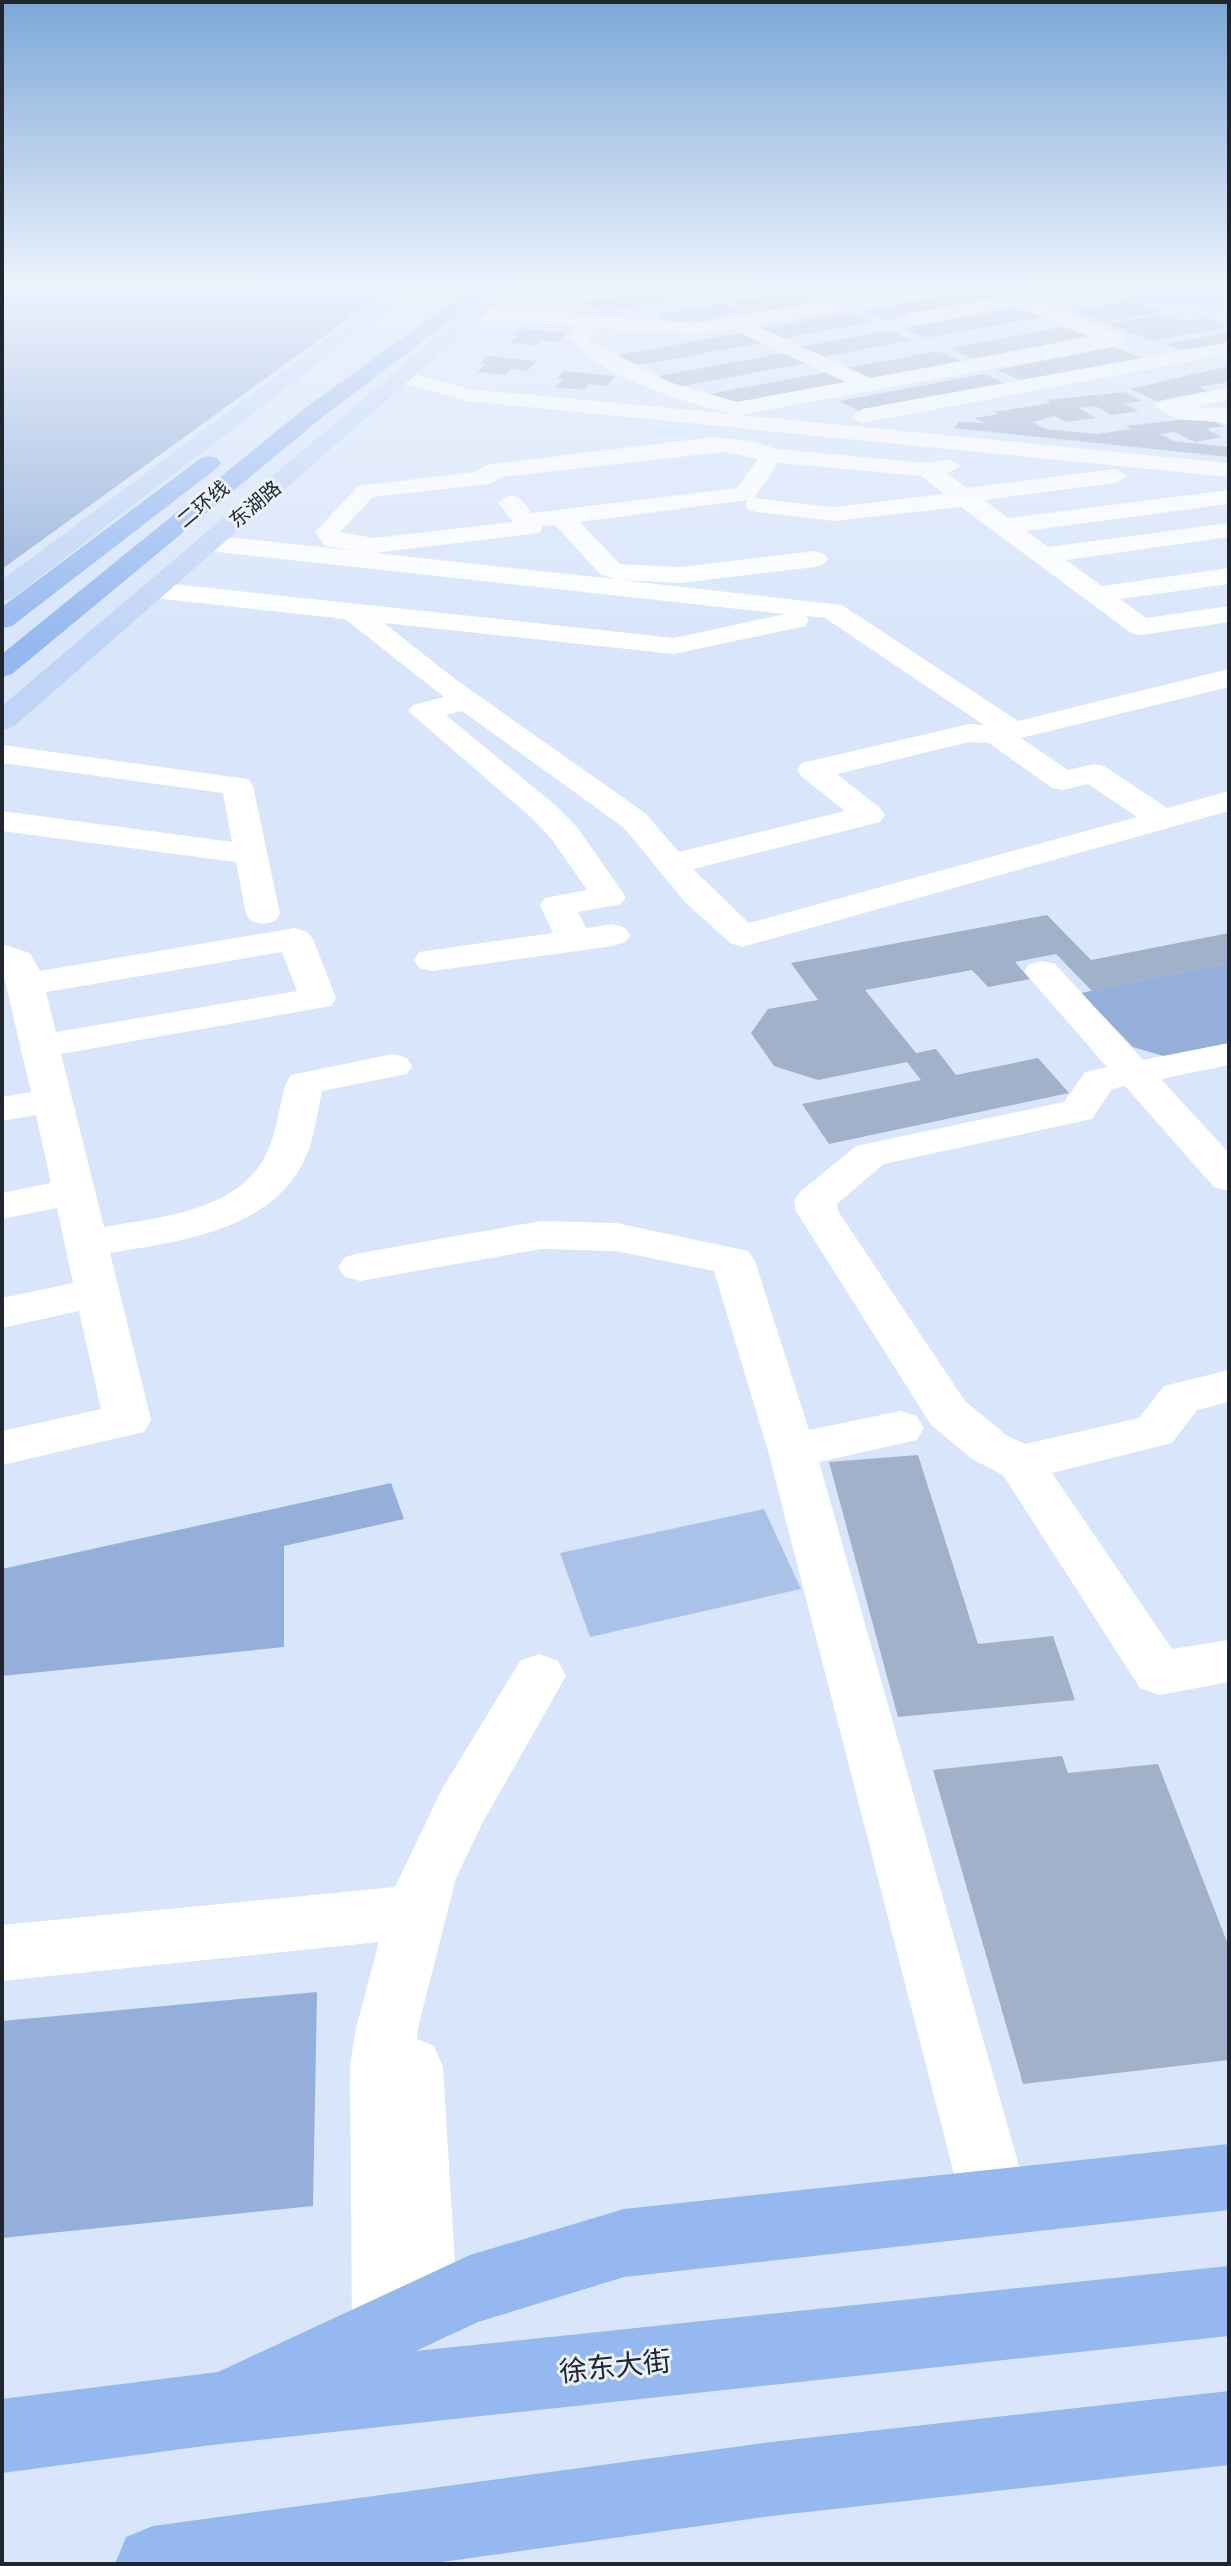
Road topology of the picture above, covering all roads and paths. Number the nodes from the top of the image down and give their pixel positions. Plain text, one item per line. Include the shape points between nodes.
1 (250, 407) edge
2 (286, 407) edge
3 (323, 407) edge
4 (370, 407) edge
5 (588, 407) edge
6 (838, 407) edge
7 (924, 407) edge
8 (1167, 407) edge
9 (632, 411) junction
10 (1229, 416) edge
11 (611, 435) junction
12 (977, 444) junction
13 (723, 445) junction
14 (772, 456) junction
15 (927, 470) junction
16 (1229, 470) edge
17 (488, 475) junction
18 (1115, 476) dead end
19 (963, 497) junction
20 (1229, 497) edge
21 (751, 500) junction
22 (1142, 508) junction
23 (520, 514) junction
24 (561, 516) junction
25 (1003, 526) junction
26 (1229, 530) edge
27 (1173, 538) junction
28 (209, 543) junction
29 (1043, 555) junction
30 (1223, 577) edge
31 (154, 590) junction
32 (2, 593) edge
33 (1098, 594) junction
34 (352, 611) junction
35 (832, 611) junction
36 (1229, 614) edge
37 (2, 620) edge
38 (480, 625) junction
39 (411, 658) junction
40 (2, 668) edge
41 (1229, 678) edge
42 (1198, 686) junction
43 (467, 701) junction
44 (1229, 705) edge
45 (2, 721) edge
46 (1005, 733) junction
47 (2, 754) edge
48 (1229, 801) edge
49 (1163, 820) junction
50 (2, 821) edge
51 (250, 854) junction
52 (673, 864) junction
53 (263, 914) dead end
54 (613, 935) dead end
55 (574, 940) junction
56 (432, 960) dead end
57 (14, 969) edge
58 (1042, 972) dead end
59 (27, 1040) edge
60 (1229, 1054) edge
61 (393, 1066) dead end
62 (1134, 1073) junction
63 (53, 1100) junction
64 (2, 1109) edge
65 (1229, 1178) edge
66 (74, 1191) junction
67 (2, 1206) edge
68 (86, 1244) junction
69 (360, 1267) dead end
70 (97, 1293) junction
71 (2, 1313) edge
72 (1229, 1386) edge
73 (900, 1428) dead end
74 (2, 1448) edge
75 (792, 1451) junction
76 (1020, 1463) junction
77 (1229, 1661) edge
78 (539, 1676) dead end
79 (410, 1940) junction
80 (2, 1953) edge
81 (1229, 2177) edge
82 (995, 2201) junction
83 (1229, 2301) edge
84 (405, 2320) junction
85 (212, 2409) junction
86 (1229, 2428) edge
87 (2, 2436) edge
88 (153, 2564) edge

1 - 32 main road
2 - 37 highway, 二环线
3 - 40 highway, 二环线
4 - 28 main road, 东湖路
5 - 9 street
6 - 7 street via 871,417
8 - 10 street
9 - 11 street
9 - 12 street
11 - 13 street
11 - 17 street via 507,457 489,465
12 - 15 street via 968,461
12 - 16 street
13 - 14 street
13 - 17 street
14 - 15 street
14 - 21 street
15 - 19 street
17 - 23 street
17 - 23 street via 366,491 327,532 334,541 374,546 531,527
18 - 19 street
19 - 21 street via 834,514
19 - 25 street
20 - 22 street
21 - 24 street
21 - 24 street via 815,559 665,576 616,572
22 - 25 street
22 - 27 street
23 - 24 street
25 - 29 street
26 - 27 street
27 - 29 street
27 - 30 street
28 - 31 main road, 东湖路
28 - 35 street
29 - 33 street
30 - 33 street
31 - 34 street
31 - 45 main road, 东湖路
33 - 36 street via 1141,627
34 - 38 street
34 - 39 street
35 - 38 street via 674,646
35 - 46 street
38 - 39 street via 435,640
39 - 43 street
41 - 42 street
42 - 44 street
42 - 46 street
43 - 52 street via 634,820
43 - 55 street via 423,711 544,812 609,897 557,905
46 - 49 street via 1063,781 1093,773
46 - 52 street via 969,733 813,770 869,815
47 - 51 street via 237,786
48 - 49 street
49 - 52 street via 742,936 698,896
50 - 51 street
51 - 53 street
54 - 55 street
55 - 56 street
57 - 59 street
57 - 59 street via 295,939 318,998
58 - 62 street
59 - 63 street
60 - 62 street
61 - 68 street via 305,1083 284,1161 236,1209
62 - 65 street
62 - 76 street via 1099,1080 1078,1111 870,1155 815,1201 948,1413 989,1447
63 - 64 street
63 - 66 street
66 - 67 street
66 - 68 street
68 - 70 street
69 - 75 street via 541,1235 616,1237 733,1261
70 - 71 street
70 - 74 street via 127,1420
72 - 76 street via 1181,1398 1155,1431
73 - 75 street
75 - 82 street
76 - 77 street via 1159,1673
78 - 79 street via 443,1841
79 - 80 street
79 - 84 street via 382,2065
81 - 82 highway
82 - 84 highway via 624,2243 470,2290
83 - 85 highway, 徐东大街
84 - 85 highway
85 - 87 highway, 徐东大街
86 - 88 highway via 771,2479

